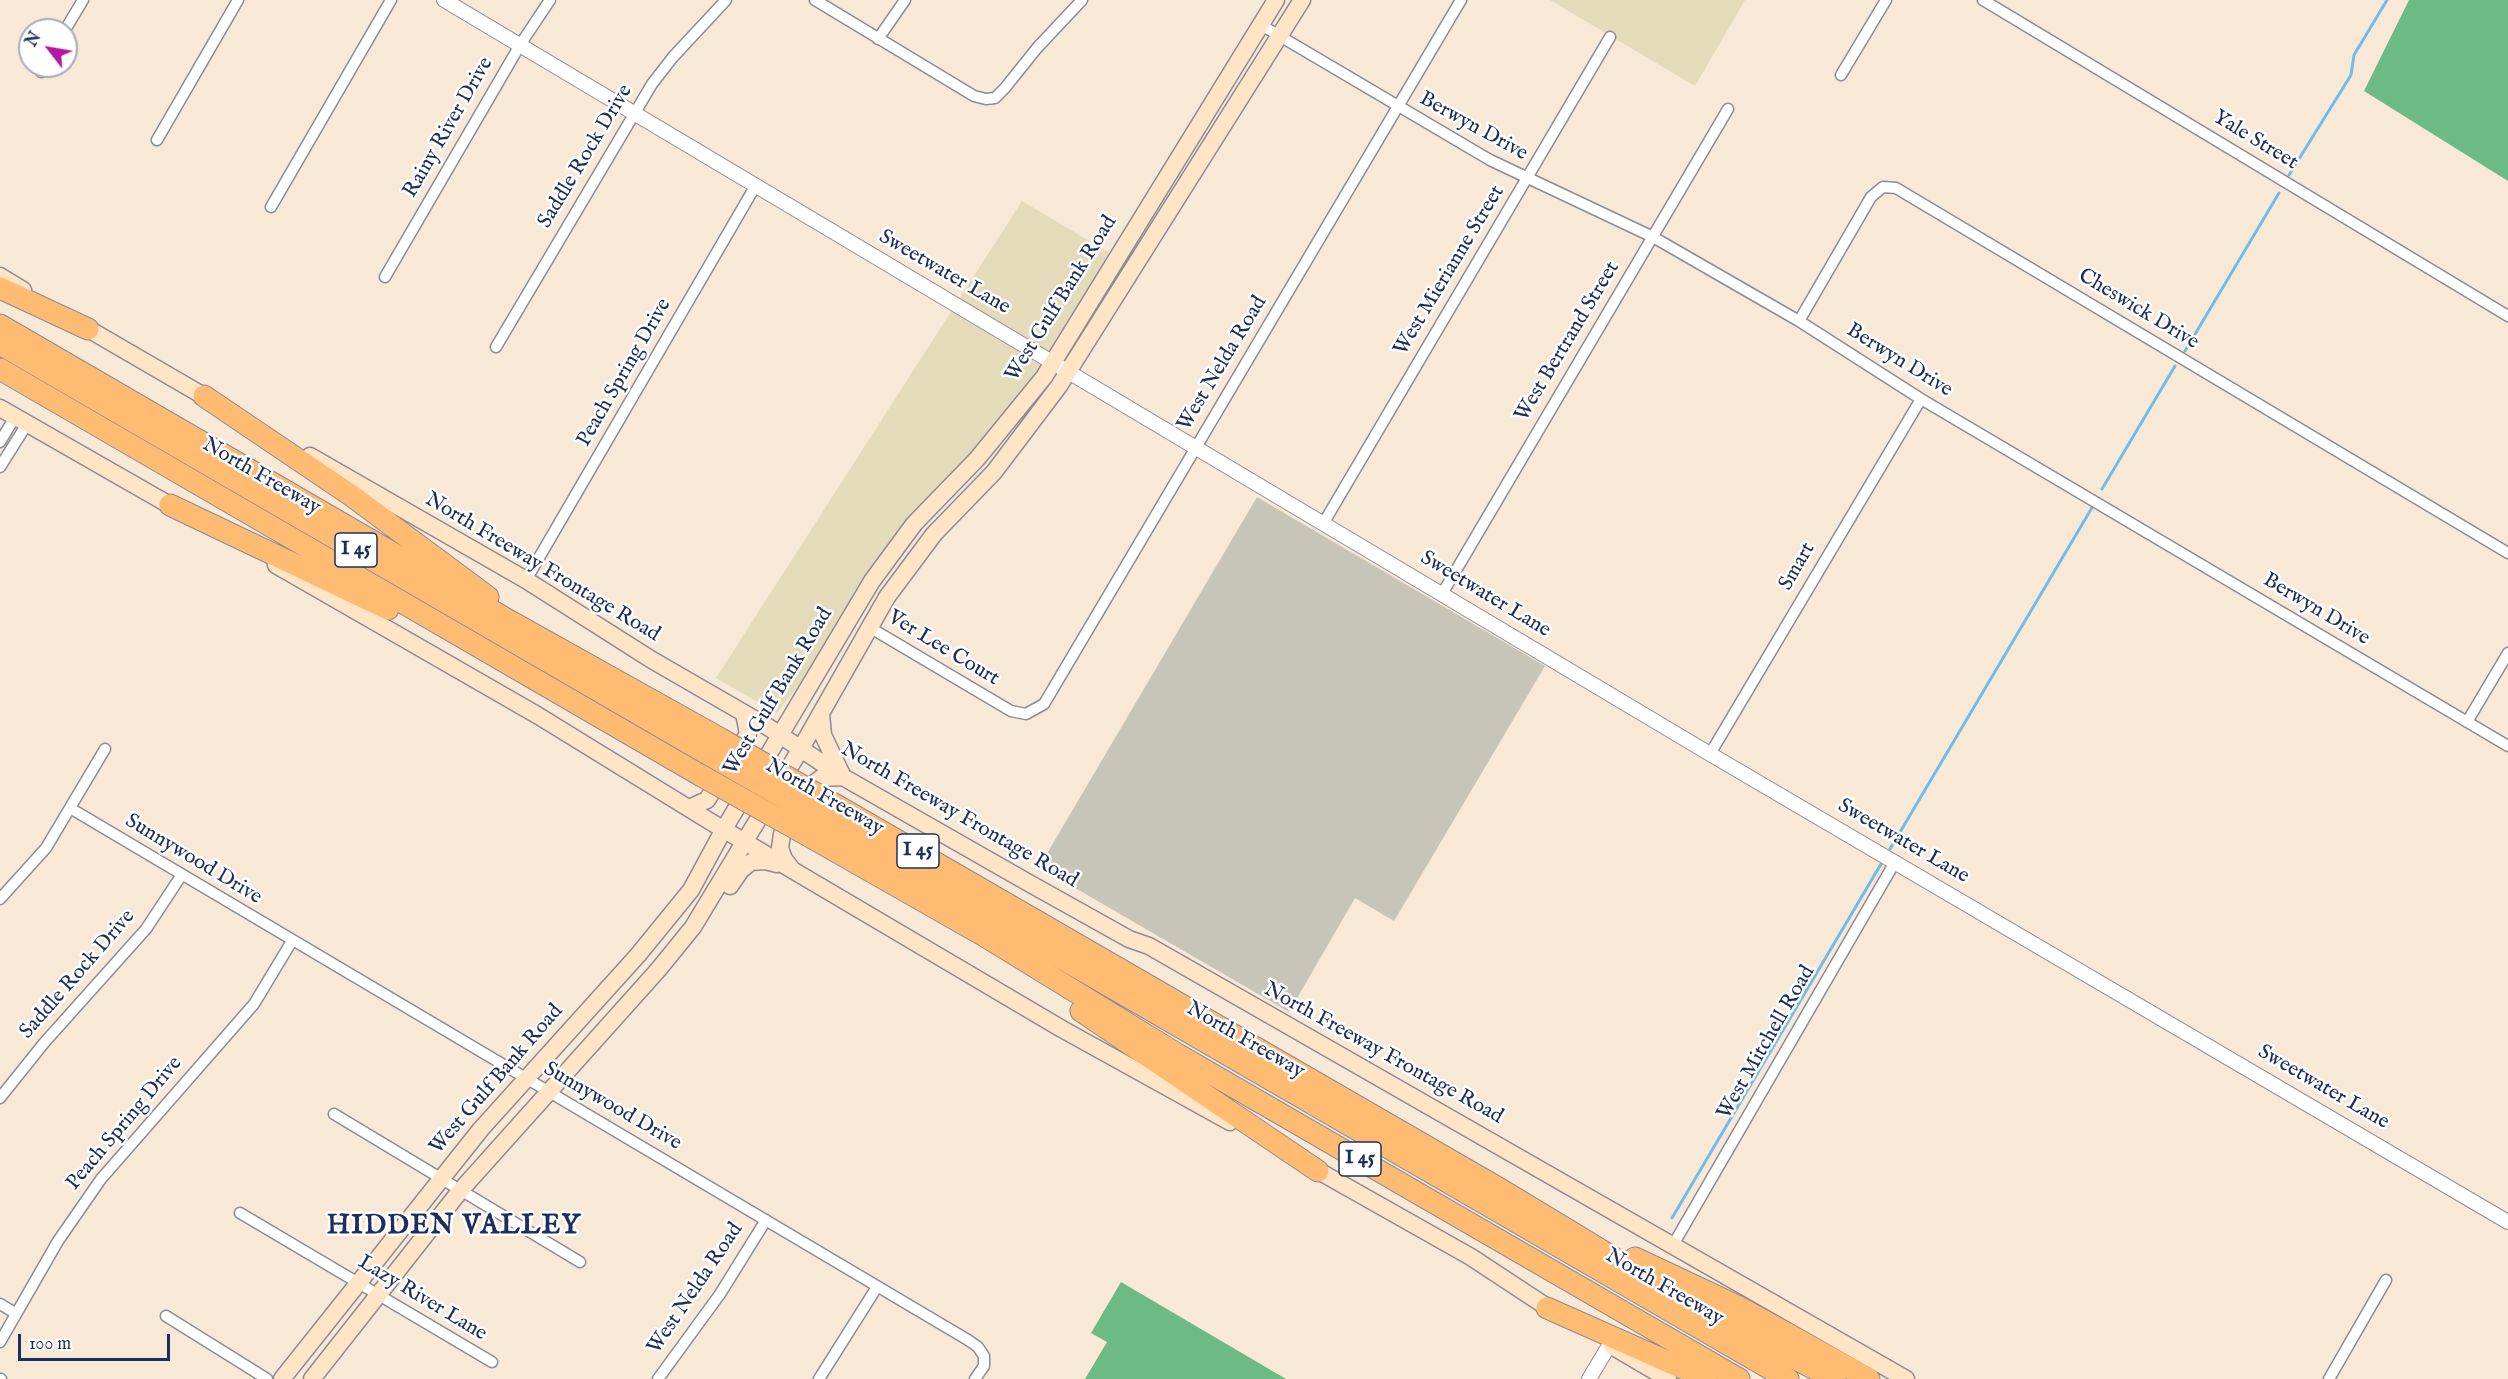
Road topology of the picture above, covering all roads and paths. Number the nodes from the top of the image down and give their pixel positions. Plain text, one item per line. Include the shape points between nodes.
1 (83, 0) edge
2 (238, 0) edge
3 (391, 0) edge
4 (444, 0) edge
5 (550, 0) edge
6 (726, 0) edge
7 (815, 0) edge
8 (905, 0) edge
9 (1082, 0) edge
10 (1275, 0) edge
11 (1302, 0) edge
12 (1461, 0) edge
13 (1887, 0) edge
14 (1983, 0) edge
15 (72, 18) edge
16 (1261, 25) junction
17 (1281, 37) junction
18 (1610, 37) dead end
19 (878, 39) junction
20 (520, 45) junction
21 (1841, 75) dead end
22 (1398, 106) junction
23 (1728, 110) dead end
24 (634, 112) junction
25 (157, 140) dead end
26 (1527, 179) junction
27 (756, 185) junction
28 (271, 207) dead end
29 (1653, 237) junction
30 (0, 276) edge
31 (385, 277) dead end
32 (0, 288) edge
33 (2508, 316) edge
34 (1799, 321) junction
35 (0, 325) edge
36 (88, 329) junction
37 (0, 344) edge
38 (496, 346) dead end
39 (1053, 362) junction
40 (0, 369) edge
41 (1069, 371) junction
42 (204, 396) junction
43 (1920, 399) junction
44 (0, 408) edge
45 (21, 421) junction
46 (0, 442) edge
47 (1197, 446) junction
48 (0, 467) edge
49 (170, 505) junction
50 (1323, 524) junction
51 (2508, 553) edge
52 (526, 580) junction
53 (1442, 594) junction
54 (508, 620) junction
55 (869, 627) junction
56 (2508, 653) edge
57 (527, 675) junction
58 (806, 692) junction
59 (998, 704) joint
60 (823, 709) junction
61 (744, 713) junction
62 (2467, 722) junction
63 (780, 735) junction
64 (2508, 747) edge
65 (716, 748) junction
66 (105, 749) dead end
67 (800, 750) junction
68 (1710, 754) junction
69 (843, 777) junction
70 (70, 808) junction
71 (689, 808) junction
72 (819, 818) junction
73 (724, 829) junction
74 (745, 841) junction
75 (1895, 862) junction
76 (792, 869) junction
77 (181, 876) junction
78 (0, 898) edge
79 (712, 898) junction
80 (983, 935) junction
81 (292, 941) junction
82 (638, 955) junction
83 (658, 970) junction
84 (526, 1079) junction
85 (547, 1092) junction
86 (0, 1098) edge
87 (334, 1114) dead end
88 (1318, 1171) junction
89 (440, 1179) junction
90 (460, 1191) junction
91 (240, 1213) dead end
92 (766, 1220) junction
93 (2508, 1222) edge
94 (1586, 1243) junction
95 (1673, 1245) junction
96 (580, 1262) dead end
97 (2386, 1280) dead end
98 (357, 1283) junction
99 (877, 1287) junction
100 (377, 1294) junction
101 (0, 1304) edge
102 (1547, 1308) junction
103 (15, 1313) junction
104 (166, 1316) dead end
105 (0, 1342) edge
106 (1610, 1344) junction
107 (492, 1362) dead end
108 (267, 1379) edge
109 (282, 1379) edge
110 (312, 1379) edge
111 (658, 1379) edge
112 (819, 1379) edge
113 (975, 1379) edge
114 (1589, 1379) edge
115 (1668, 1379) edge
116 (1707, 1379) edge
117 (1739, 1379) edge
118 (1788, 1379) edge
119 (1835, 1379) edge
120 (1869, 1379) edge
121 (1906, 1379) edge
122 (2329, 1379) edge

1 - 15 street
2 - 25 street
3 - 28 street
4 - 20 street, Sweetwater Lane
5 - 20 street, Rainy River Drive
6 - 24 street, Saddle Rock Drive via 673,57
7 - 19 street
8 - 19 street
9 - 19 street via 995,98 974,96
10 - 16 main road, West Gulf Bank Road
11 - 17 main road, West Gulf Bank Road
12 - 22 street, West Nelda Road
13 - 21 street
14 - 33 street, Yale Street
16 - 17 street, Berwyn Drive
16 - 39 main road, West Gulf Bank Road
17 - 22 street, Berwyn Drive
17 - 41 main road, West Gulf Bank Road
18 - 26 street, West Mierianne Street
20 - 24 street, Sweetwater Lane
20 - 31 street, Rainy River Drive
22 - 26 street, Berwyn Drive
22 - 47 street, West Nelda Road
23 - 29 street, West Bertrand Street
24 - 27 street, Sweetwater Lane
24 - 38 street, Saddle Rock Drive
26 - 29 street, Berwyn Drive
26 - 50 street, West Mierianne Street
27 - 39 street, Sweetwater Lane
27 - 52 street, Peach Spring Drive
29 - 34 street, Berwyn Drive
29 - 53 street, West Bertrand Street
30 - 36 main road, North Freeway Frontage Road
32 - 36 highway
34 - 43 street, Berwyn Drive
34 - 51 street, Cheswick Drive via 1871,198 1883,187 1896,188
35 - 54 highway, North Freeway / I 45
36 - 42 main road, North Freeway Frontage Road
37 - 65 highway, North Freeway / I 45
39 - 41 street, Sweetwater Lane
39 - 58 main road, West Gulf Bank Road via 996,436 888,557
40 - 57 highway, North Freeway / I 45
41 - 47 street, Sweetwater Lane
41 - 55 main road, West Gulf Bank Road via 994,472 910,563
42 - 52 main road, North Freeway Frontage Road
42 - 54 highway via 483,591
43 - 62 street, Berwyn Drive
43 - 68 street, Smart
44 - 45 main road
45 - 46 street
45 - 48 street
45 - 49 main road
47 - 50 street, Sweetwater Lane
47 - 59 street, West Nelda Road via 1044,704 1026,714
49 - 57 highway
49 - 71 main road via 537,715
50 - 53 street, Sweetwater Lane
52 - 61 main road, North Freeway Frontage Road
53 - 68 street, Sweetwater Lane
54 - 65 highway, North Freeway / I 45
55 - 59 street, Ver Lee Court
55 - 60 main road, West Gulf Bank Road
56 - 62 street
57 - 72 highway, North Freeway / I 45, bridge via 700,775
58 - 60 main road
58 - 63 main road, West Gulf Bank Road
60 - 67 main road, West Gulf Bank Road
60 - 69 main road via 823,735
61 - 63 main road, North Freeway Frontage Road
61 - 71 main road via 748,734 707,800
62 - 64 street, Berwyn Drive
63 - 67 main road, North Freeway Frontage Road
63 - 73 main road, West Gulf Bank Road
65 - 72 highway, North Freeway / I 45, bridge
66 - 70 street
67 - 69 main road, North Freeway Frontage Road
67 - 74 main road, West Gulf Bank Road
68 - 75 street, Sweetwater Lane
69 - 76 main road via 821,778 790,816 780,848
69 - 95 main road, North Freeway Frontage Road via 1129,939 1149,946
70 - 77 street, Sunnywood Drive
70 - 78 street via 46,848
71 - 73 main road
72 - 80 highway, North Freeway / I 45
72 - 94 highway, North Freeway / I 45 via 1489,1183
72 - 118 highway, North Freeway
73 - 74 main road
73 - 82 main road, West Gulf Bank Road via 691,890
74 - 76 main road
74 - 79 main road, West Gulf Bank Road
75 - 93 street, Sweetwater Lane
75 - 95 street, West Mitchell Road
76 - 79 main road via 765,861 751,862 729,888
76 - 88 main road via 1062,1029
77 - 81 street, Sunnywood Drive
77 - 86 street, Saddle Rock Drive via 146,929
79 - 83 main road, West Gulf Bank Road
80 - 88 highway via 1073,1006
80 - 117 highway, North Freeway / I 45 via 1177,1054
81 - 84 street, Sunnywood Drive
81 - 103 street, Peach Spring Drive via 254,1004 101,1179 57,1241
82 - 83 main road
82 - 84 main road, West Gulf Bank Road
83 - 85 main road, West Gulf Bank Road
84 - 85 street, Sunnywood Drive
84 - 89 main road, West Gulf Bank Road
85 - 90 main road, West Gulf Bank Road
85 - 92 street, Sunnywood Drive
87 - 89 street
88 - 102 main road via 1471,1257
89 - 90 street
89 - 98 main road, West Gulf Bank Road
90 - 96 street
90 - 100 main road, West Gulf Bank Road
91 - 98 street, Lazy River Lane
92 - 99 street, Sunnywood Drive
92 - 111 street, West Nelda Road via 720,1294
94 - 119 highway, North Freeway / I 45 via 1710,1316
94 - 120 highway via 1637,1259 1739,1307
95 - 121 main road, North Freeway Frontage Road
97 - 122 street
98 - 100 street, Lazy River Lane
98 - 109 main road, West Gulf Bank Road
99 - 112 street
99 - 113 street, Sunnywood Drive via 978,1347 984,1356 984,1366
100 - 107 street, Lazy River Lane
100 - 110 main road, West Gulf Bank Road
101 - 103 street
102 - 106 main road
102 - 116 highway
103 - 105 street, Peach Spring Drive
104 - 108 street
106 - 114 street
106 - 115 main road

